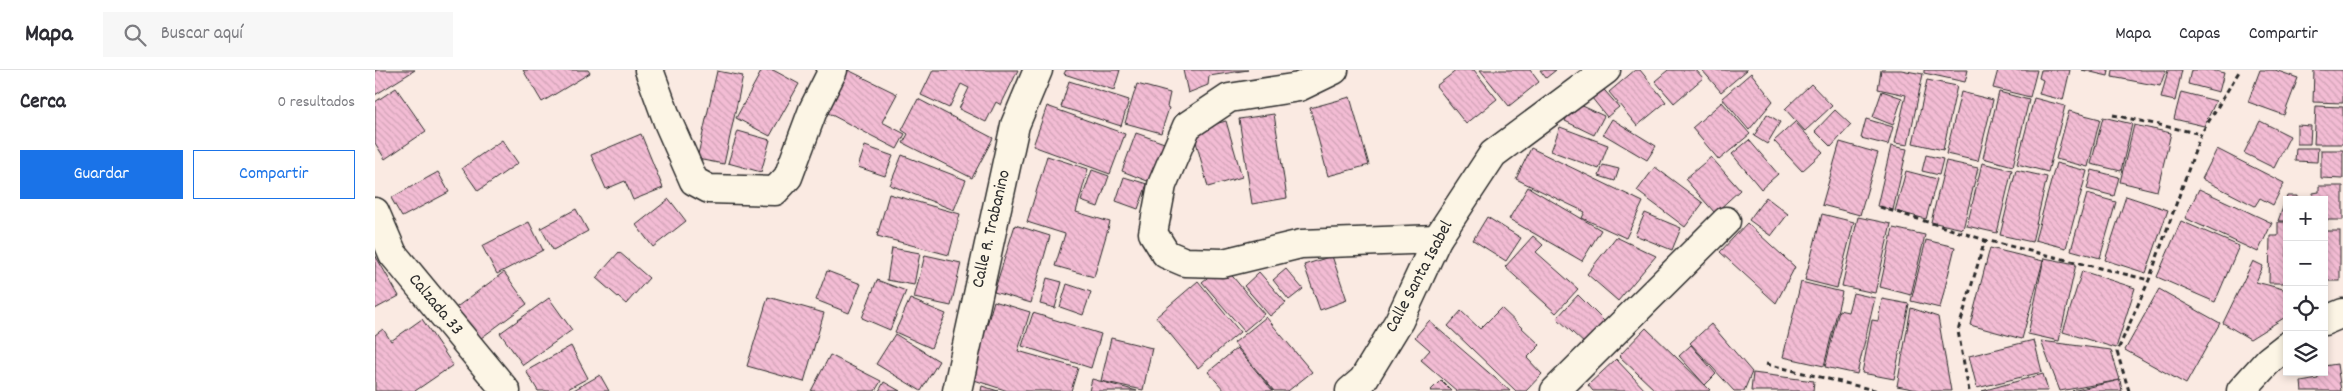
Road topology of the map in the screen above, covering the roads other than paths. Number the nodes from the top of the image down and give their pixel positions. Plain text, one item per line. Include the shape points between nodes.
1 (649, 70) edge
2 (833, 70) edge
3 (1038, 70) edge
4 (1334, 70) edge
5 (1606, 70) edge
6 (375, 212) edge
7 (1726, 222) dead end
8 (1437, 239) junction
9 (2343, 313) edge
10 (2328, 319) edge
11 (2283, 349) edge
12 (1361, 387) edge
13 (506, 391) edge
14 (957, 391) edge
15 (1555, 391) edge
16 (2241, 391) edge

1 - 2 street via 694,180 709,189 775,192 788,178 813,110
3 - 14 street, Calle R. Trabanino via 1015,125
4 - 8 street via 1299,87 1229,98 1187,126 1162,185 1153,233 1166,254 1185,262 1223,263 1301,244
5 - 8 street, Calle Santa Isabel via 1493,154
6 - 13 street, Calzada 33 via 393,254
7 - 15 street
8 - 12 street, Calle Santa Isabel via 1399,321
9 - 10 street
11 - 16 street

